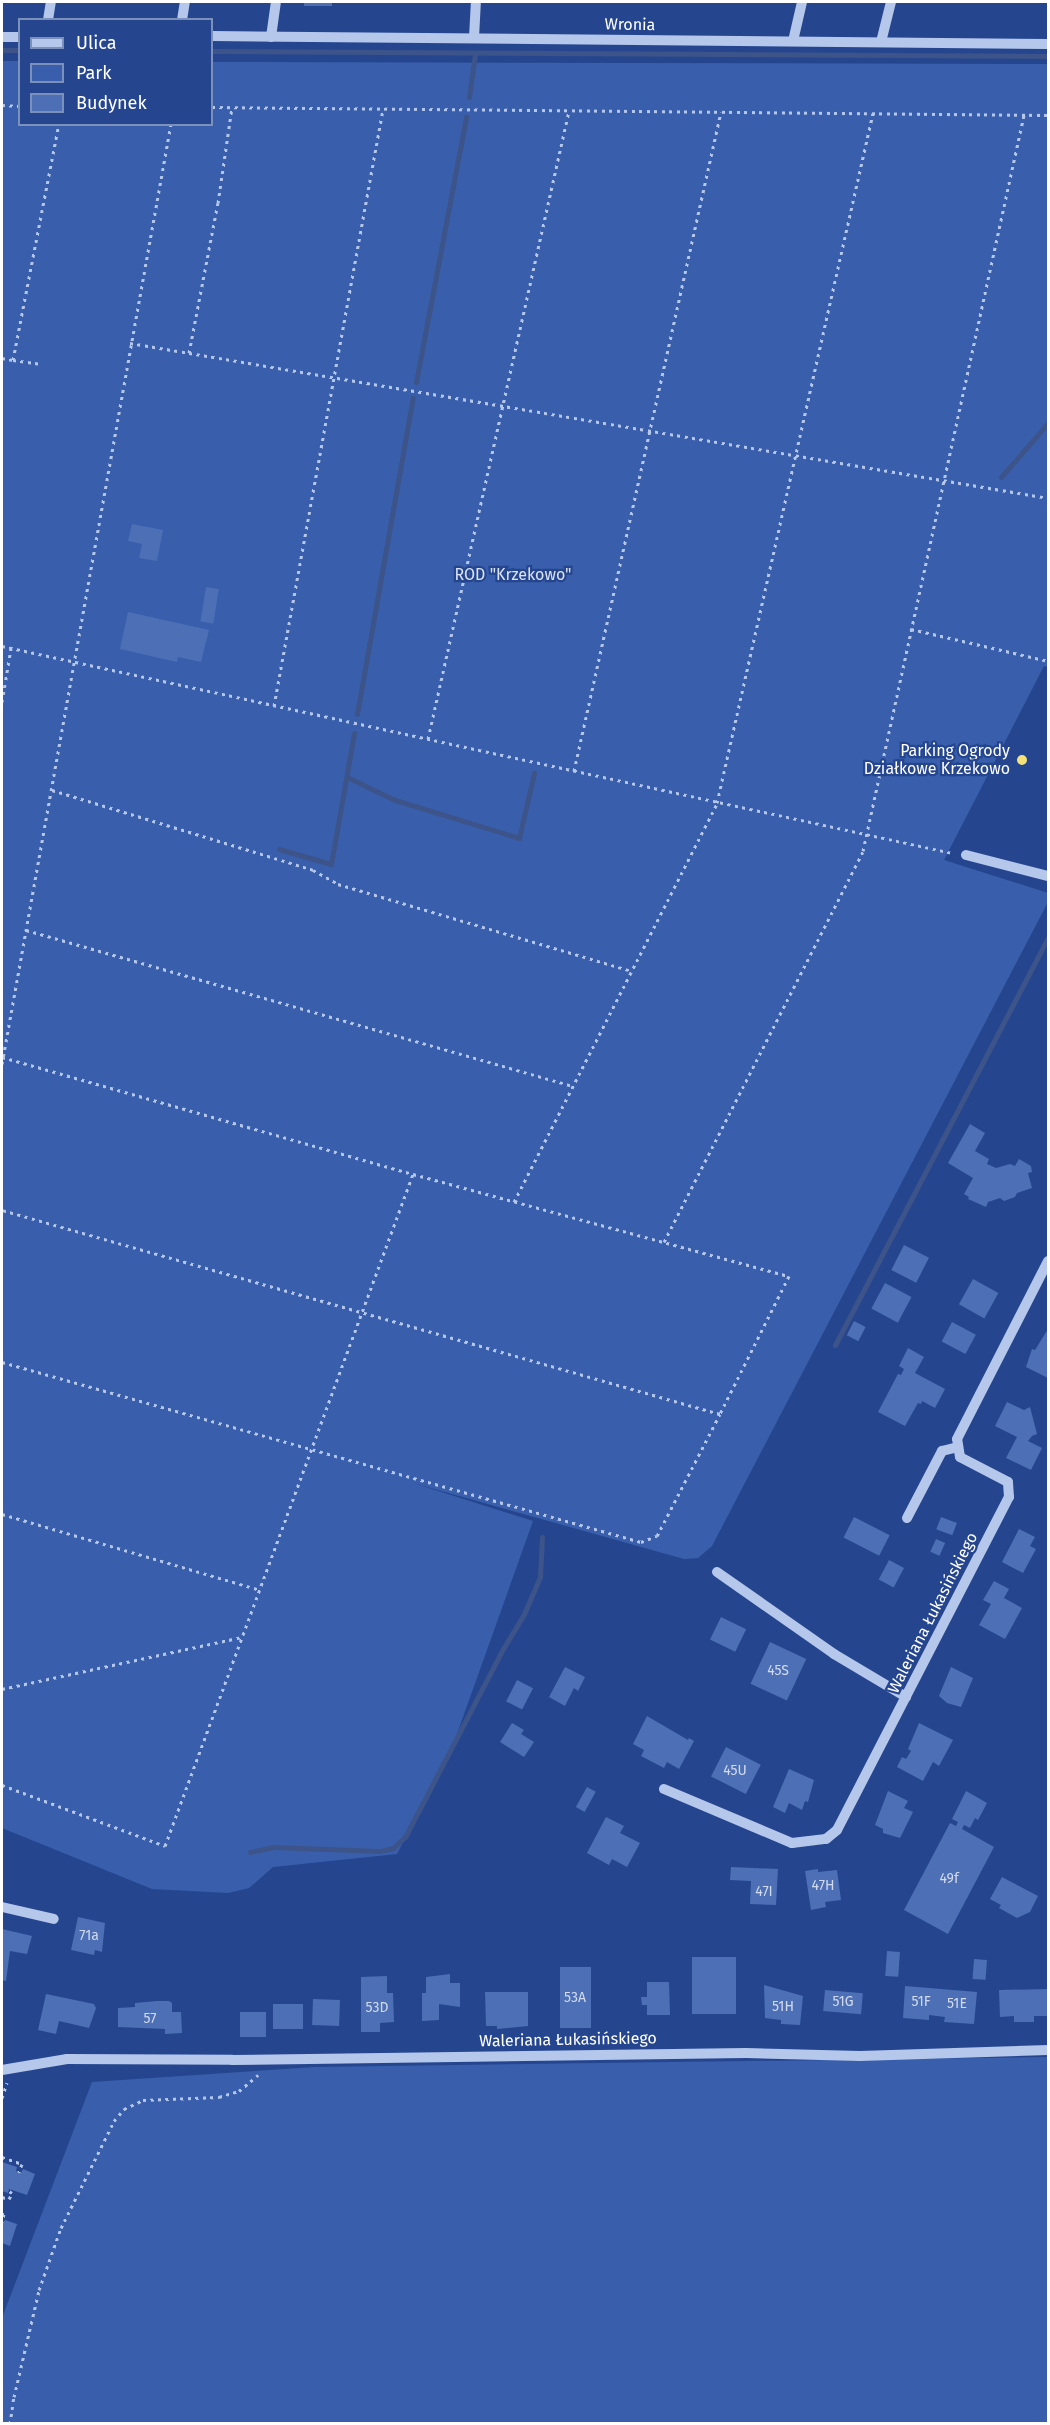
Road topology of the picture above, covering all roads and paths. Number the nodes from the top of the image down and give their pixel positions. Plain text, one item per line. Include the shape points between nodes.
1 (51, 2) edge
2 (185, 2) edge
3 (276, 2) edge
4 (476, 2) edge
5 (802, 2) edge
6 (891, 2) edge
7 (48, 18) edge
8 (182, 18) edge
9 (213, 36) edge
10 (2, 37) edge
11 (18, 37) edge
12 (271, 37) junction
13 (474, 38) junction
14 (1048, 40) edge
15 (793, 41) junction
16 (881, 42) junction
17 (2, 105) edge
18 (18, 106) edge
19 (213, 107) edge
20 (232, 107) junction
21 (383, 109) junction
22 (569, 111) junction
23 (720, 112) junction
24 (873, 113) junction
25 (1024, 115) junction
26 (1048, 115) edge
27 (59, 126) edge
28 (171, 126) edge
29 (130, 343) junction
30 (189, 353) junction
31 (2, 358) edge
32 (14, 360) junction
33 (42, 364) dead end
34 (335, 377) junction
35 (503, 405) junction
36 (649, 429) junction
37 (796, 454) junction
38 (944, 480) junction
39 (1048, 498) edge
40 (911, 629) junction
41 (2, 646) edge
42 (11, 648) junction
43 (1048, 661) edge
44 (75, 662) junction
45 (2, 702) edge
46 (274, 706) junction
47 (428, 739) junction
48 (574, 771) junction
49 (52, 790) junction
50 (717, 803) junction
51 (866, 836) junction
52 (966, 855) joint
53 (1048, 876) edge
54 (26, 930) junction
55 (631, 971) junction
56 (2, 1057) edge
57 (2, 1064) edge
58 (573, 1086) junction
59 (413, 1174) junction
60 (514, 1202) junction
61 (2, 1210) edge
62 (664, 1243) junction
63 (1048, 1261) edge
64 (363, 1313) junction
65 (2, 1362) edge
66 (720, 1414) junction
67 (958, 1447) junction
68 (312, 1451) junction
69 (2, 1514) edge
70 (907, 1518) dead end
71 (717, 1572) dead end
72 (260, 1590) junction
73 (243, 1637) junction
74 (2, 1689) edge
75 (906, 1697) junction
76 (2, 1785) edge
77 (664, 1789) dead end
78 (2, 1907) edge
79 (54, 1918) dead end
80 (1048, 2050) edge
81 (264, 2059) junction
82 (2, 2070) edge
83 (2, 2157) edge
84 (19, 2172) dead end
85 (9, 2191) dead end
86 (2, 2197) edge
87 (2, 2214) edge
88 (2, 2222) edge
89 (10, 2424) edge

1 - 7 street
2 - 8 street
3 - 12 street
4 - 13 street
5 - 15 street
6 - 16 street
9 - 12 street, Wronia
10 - 11 street
12 - 13 street, Wronia
13 - 15 street, Wronia
14 - 16 street, Wronia
15 - 16 street, Wronia
17 - 18 path
19 - 20 path
20 - 21 path
20 - 30 path
21 - 22 path
21 - 34 path
22 - 23 path
22 - 35 path
23 - 24 path
23 - 36 path
24 - 25 path
24 - 37 path
25 - 26 path
25 - 38 path
27 - 32 path
28 - 29 path
29 - 30 path
29 - 44 path
30 - 34 path
31 - 32 path
32 - 33 path
34 - 35 path
34 - 46 path
35 - 36 path
35 - 47 path
36 - 37 path
36 - 48 path
37 - 38 path
37 - 50 path
38 - 39 path
38 - 40 path
40 - 43 path
40 - 51 path
41 - 42 path
42 - 44 path
42 - 45 path
44 - 46 path
44 - 49 path
46 - 47 path
47 - 48 path
48 - 50 path
49 - 54 path
49 - 55 path via 313,870 338,884
50 - 51 path
50 - 55 path
51 - 52 path
51 - 62 path via 863,851
52 - 53 street
54 - 56 path
54 - 58 path
55 - 58 path
56 - 57 path
56 - 59 path
58 - 60 path
59 - 60 path
59 - 64 path
60 - 62 path
61 - 64 path
62 - 66 path via 789,1276
63 - 67 street via 957,1439
64 - 66 path
64 - 68 path
65 - 68 path
66 - 68 path via 657,1536 641,1542
67 - 70 street via 942,1451
67 - 75 street, Waleriana Łukasińskiego via 960,1457 1008,1482 1009,1497
68 - 72 path
69 - 72 path
71 - 75 street via 834,1654
72 - 73 path
73 - 74 path
73 - 76 path via 165,1846
75 - 77 street, Waleriana Łukasińskiego via 837,1830 826,1839 792,1843
78 - 79 street
80 - 81 street, Waleriana Łukasińskiego via 860,2056 746,2053
81 - 82 street, Waleriana Łukasińskiego via 67,2059
81 - 89 path via 255,2080 239,2091 199,2099 143,2100 124,2109 114,2121 62,2228 39,2290
83 - 84 path via 22,2164
85 - 86 path via 9,2199
87 - 88 path

